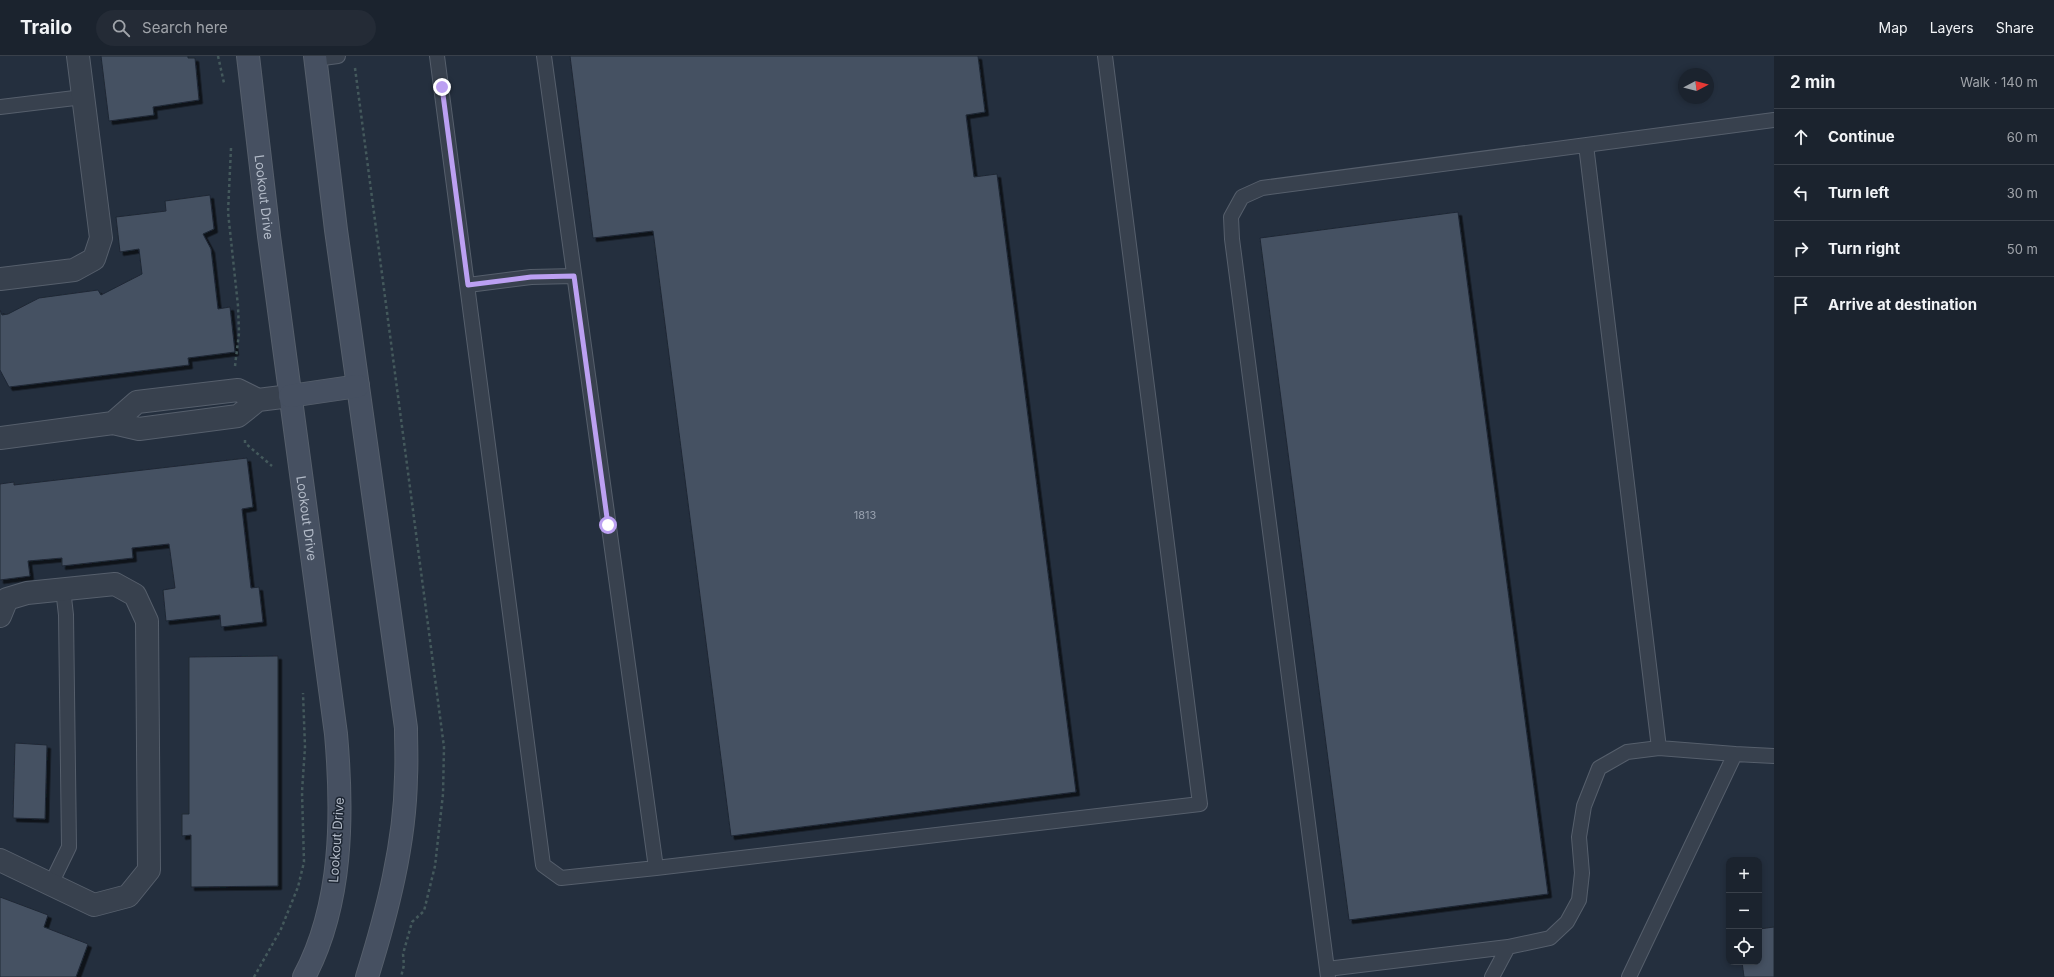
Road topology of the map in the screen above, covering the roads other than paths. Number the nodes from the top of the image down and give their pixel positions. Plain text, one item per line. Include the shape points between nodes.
1 (78, 56) edge
2 (248, 56) edge
3 (338, 56) edge
4 (437, 56) edge
5 (544, 56) edge
6 (1105, 56) edge
7 (315, 58) edge
8 (83, 97) junction
9 (0, 107) edge
10 (1774, 120) edge
11 (1586, 145) junction
12 (574, 276) junction
13 (0, 279) edge
14 (468, 285) junction
15 (358, 386) junction
16 (290, 396) junction
17 (0, 438) edge
18 (63, 589) junction
19 (0, 616) edge
20 (1659, 748) junction
21 (1735, 754) junction
22 (1774, 756) edge
23 (0, 860) edge
24 (656, 868) junction
25 (51, 884) junction
26 (1508, 948) junction
27 (1328, 973) edge
28 (304, 977) edge
29 (366, 977) edge
30 (1492, 977) edge
31 (1629, 977) edge

1 - 8 street
2 - 16 main road, Lookout Drive
3 - 7 lane
4 - 14 lane
5 - 12 lane
6 - 24 lane via 1200,804
7 - 15 main road
8 - 9 lane
8 - 13 street via 101,238 94,259 74,270
10 - 11 lane
11 - 20 lane
11 - 27 lane via 1262,188 1242,197 1231,217
12 - 14 lane via 531,277
12 - 24 lane
14 - 24 lane via 543,865 561,878
15 - 16 main road
15 - 29 main road via 406,728 402,827 380,936
16 - 17 street via 258,400 238,416 140,429 113,423
16 - 28 main road, Lookout Drive via 340,778 335,880 325,925 312,963
18 - 19 street via 7,598
18 - 25 lane via 66,615 69,847
18 - 25 street via 115,584 135,595 147,621 149,870 128,896 94,905
20 - 21 lane
20 - 26 lane via 1627,752 1600,768 1584,806 1579,837 1582,873 1579,900 1567,922 1550,938
21 - 22 lane
21 - 31 lane
23 - 25 street
26 - 27 lane
26 - 30 lane

